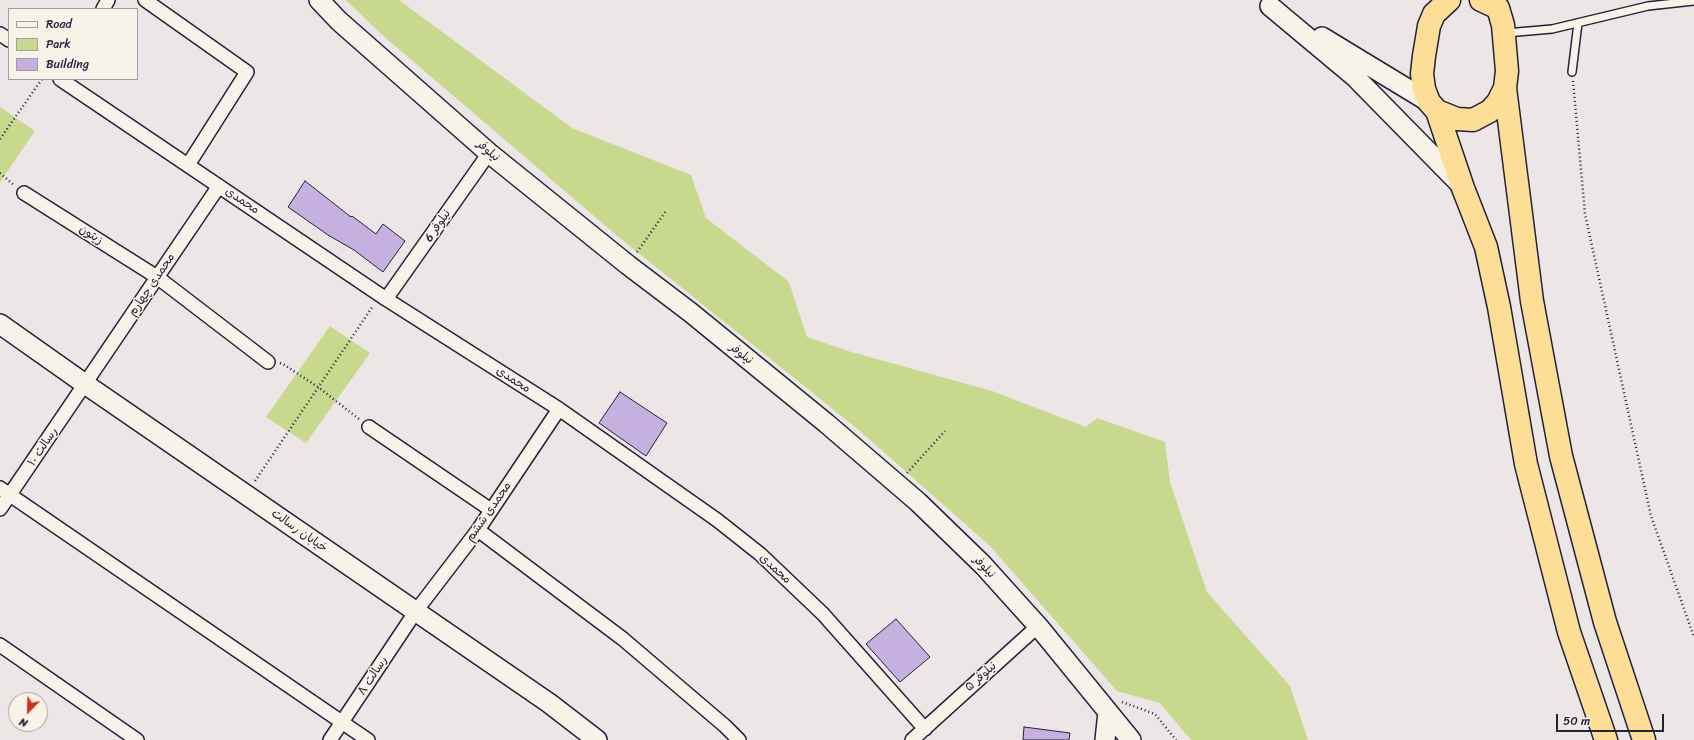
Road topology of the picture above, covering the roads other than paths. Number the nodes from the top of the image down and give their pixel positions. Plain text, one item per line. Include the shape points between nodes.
1 (145, 0) edge
2 (319, 0) edge
3 (1447, 0) edge
4 (1694, 1) edge
5 (1265, 3) edge
6 (1492, 3) edge
7 (1578, 23) junction
8 (1504, 33) junction
9 (1572, 72) road end
10 (61, 80) edge
11 (1505, 88) junction
12 (1433, 106) junction
13 (489, 153) junction
14 (188, 166) junction
15 (219, 186) junction
16 (1463, 188) junction
17 (24, 193) road end
18 (157, 276) junction
19 (384, 297) junction
20 (0, 324) edge
21 (268, 362) road end
22 (85, 384) junction
23 (559, 410) junction
24 (370, 427) road end
25 (5, 491) edge
26 (0, 509) edge
27 (491, 510) junction
28 (478, 530) junction
29 (416, 612) junction
30 (1038, 626) junction
31 (0, 645) edge
32 (1108, 712) junction
33 (342, 723) junction
34 (925, 729) junction
35 (138, 740) edge
36 (330, 740) edge
37 (368, 740) edge
38 (596, 740) edge
39 (739, 740) edge
40 (912, 740) edge
41 (1105, 740) edge
42 (1131, 740) edge
43 (1606, 740) edge
44 (1644, 740) edge

1 - 14 street via 247,72
2 - 13 main road, نیلوفر via 339,21
3 - 12 highway via 1434,14 1427,33 1422,74 1424,89
4 - 7 lane via 1648,6
5 - 12 main road
5 - 16 main road via 1355,77
6 - 8 highway
7 - 8 lane via 1552,29
7 - 9 lane
8 - 11 highway via 1507,71
10 - 14 street, محمدی
11 - 12 highway via 1490,111 1473,120 1458,119
11 - 44 highway via 1532,301 1561,456 1605,622
12 - 16 highway
13 - 19 street, نیلوفر 6
13 - 30 main road, نیلوفر via 690,312 897,484 983,565
14 - 15 street, محمدی
15 - 18 street, محمدی چهارم
15 - 19 street, محمدی
16 - 43 highway via 1486,247 1526,464 1569,632
17 - 18 street, زیتون
18 - 21 street, زیتون
18 - 22 street, محمدی چهارم
19 - 23 street, محمدی
20 - 22 main road, خیابان رسالت
22 - 25 street, رسالت ۱۰
22 - 29 main road, خیابان رسالت
23 - 27 street, محمدی ششم
23 - 34 street, محمدی via 717,520 760,554 823,614
24 - 27 street
25 - 26 street, رسالت ۱۰
25 - 33 street
27 - 28 street, محمدی ششم
28 - 29 street, محمدی ششم
28 - 39 street via 623,639
29 - 33 street, ۸ رسالت
29 - 38 main road, خیابان رسالت via 549,703
30 - 32 main road, نیلوفر
30 - 34 street, نیلوفر ۵
31 - 35 street
32 - 41 main road
32 - 42 main road, نیلوفر
33 - 36 street, ۸ رسالت
33 - 37 street
34 - 40 street, نیلوفر ۵

